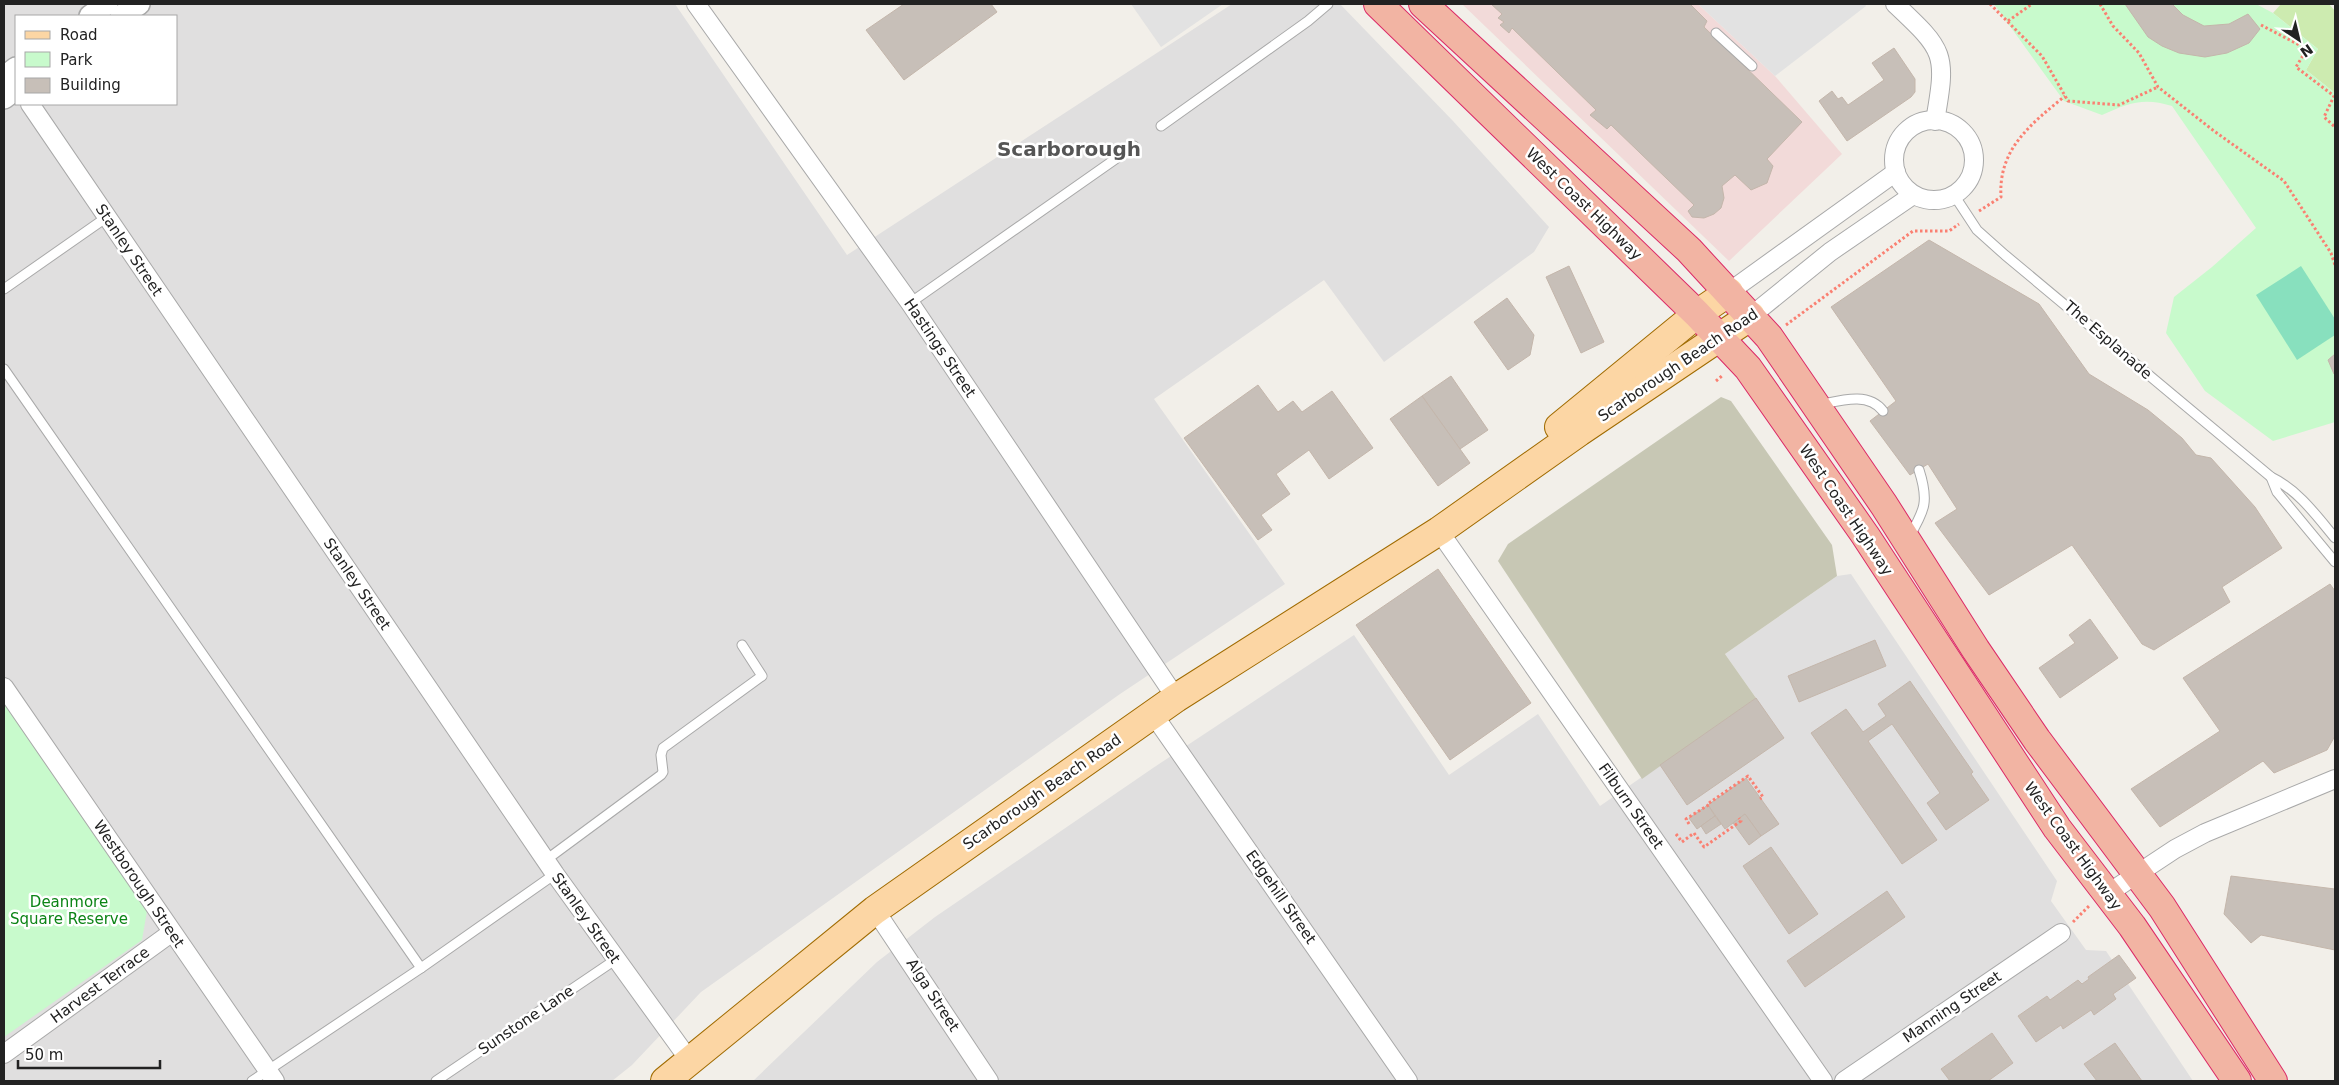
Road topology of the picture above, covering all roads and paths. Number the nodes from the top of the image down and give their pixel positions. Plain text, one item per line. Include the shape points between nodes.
1 (107, 4) edge
2 (139, 4) edge
3 (696, 4) edge
4 (1328, 4) edge
5 (1378, 4) edge
6 (1423, 4) edge
7 (1895, 4) edge
8 (1990, 4) edge
9 (2032, 4) edge
10 (2100, 4) edge
11 (91, 15) edge
12 (122, 15) edge
13 (2008, 21) junction
14 (2261, 25) dead end
15 (1716, 33) dead end
16 (1752, 66) dead end
17 (11, 76) edge
18 (2158, 86) junction
19 (2065, 96) junction
20 (4, 98) edge
21 (31, 105) edge
22 (1935, 121) junction
23 (1161, 126) dead end
24 (2335, 127) edge
25 (1134, 146) dead end
26 (1896, 172) junction
27 (1913, 195) junction
28 (1954, 195) junction
29 (107, 217) junction
30 (1968, 219) junction
31 (2335, 251) edge
32 (2331, 253) junction
33 (2335, 265) edge
34 (4, 290) edge
35 (1729, 292) junction
36 (910, 303) junction
37 (1697, 314) junction
38 (1751, 316) junction
39 (1783, 326) dead end
40 (1719, 337) junction
41 (4, 370) edge
42 (1817, 406) junction
43 (1883, 411) dead end
44 (1920, 470) dead end
45 (2271, 477) junction
46 (1439, 531) junction
47 (2335, 538) edge
48 (1906, 542) junction
49 (2335, 562) edge
50 (742, 645) dead end
51 (4, 687) edge
52 (1176, 698) junction
53 (1153, 714) junction
54 (2335, 779) edge
55 (1760, 798) dead end
56 (1739, 818) dead end
57 (1689, 824) dead end
58 (1676, 834) dead end
59 (550, 867) junction
60 (2139, 873) junction
61 (2107, 894) junction
62 (875, 910) junction
63 (172, 933) junction
64 (2061, 933) joint
65 (615, 960) junction
66 (421, 968) junction
67 (4, 1054) edge
68 (690, 1061) junction
69 (271, 1076) edge
70 (252, 1081) edge
71 (436, 1081) edge
72 (665, 1081) edge
73 (989, 1081) edge
74 (1408, 1081) edge
75 (1823, 1081) edge
76 (1844, 1081) edge
77 (2237, 1081) edge
78 (2272, 1081) edge

1 - 11 street
2 - 12 street
3 - 36 street, Hastings Street
4 - 23 lane
5 - 37 highway, West Coast Highway
6 - 35 highway, West Coast Highway via 1689,250
7 - 22 street via 1934,42 1942,61
8 - 13 path
9 - 13 path
10 - 18 path via 2113,26 2139,53
13 - 19 path via 2042,56
14 - 24 path via 2307,49 2296,68 2334,96 2324,117
15 - 16 lane
17 - 20 street
18 - 19 path via 2119,105 2068,101
18 - 32 path via 2284,181
19 - 30 path via 2031,125 2006,158 2001,172 2001,197
21 - 29 street, Stanley Street
22 - 26 street via 1917,125 1902,136 1895,153
22 - 28 street via 1957,127 1971,145 1974,156 1970,179
25 - 36 lane
26 - 27 street via 1902,185
26 - 35 street, Scarborough Beach Road
27 - 28 street via 1933,200
27 - 38 street, Scarborough Beach Road via 1830,252
28 - 30 lane, The Esplanade
29 - 34 lane
29 - 59 street, Stanley Street
30 - 39 path via 1948,231 1913,231
30 - 45 lane, The Esplanade via 2005,255
31 - 32 path
32 - 33 path
35 - 37 main road, Scarborough Beach Road
35 - 38 highway, West Coast Highway
36 - 52 street, Hastings Street
37 - 40 highway, West Coast Highway
37 - 46 main road, Scarborough Beach Road via 1525,454
38 - 40 main road, Scarborough Beach Road
38 - 42 highway, West Coast Highway
40 - 46 main road, Scarborough Beach Road
40 - 61 highway, West Coast Highway via 1748,368 1859,526 2057,828
41 - 66 lane
42 - 43 lane via 1848,398 1866,400 1879,405
42 - 48 highway, West Coast Highway
44 - 48 lane via 1926,497 1920,518
45 - 47 lane, The Esplanade via 2285,483 2304,501
45 - 49 lane, The Esplanade via 2277,492
46 - 52 main road, Scarborough Beach Road
46 - 75 street, Filburn Street
48 - 60 highway, West Coast Highway via 2037,740
50 - 59 lane via 762,676 663,748 661,775
51 - 63 street, Westborough Street
52 - 53 main road, Scarborough Beach Road
53 - 62 main road, Scarborough Beach Road
53 - 74 street, Edgehill Street
54 - 60 street via 2205,833
55 - 57 path via 1763,797 1748,776 1686,819
56 - 58 path via 1741,822 1704,847 1694,833 1682,842
59 - 65 street, Stanley Street
59 - 66 lane
60 - 61 street
60 - 78 highway, West Coast Highway
61 - 64 path via 2087,907
61 - 77 highway, West Coast Highway
62 - 68 main road, Scarborough Beach Road
62 - 73 street, Alga Street
63 - 67 street, Harvest Terrace
63 - 69 street, Westborough Street
64 - 76 street, Manning Street
65 - 68 street, Stanley Street
65 - 71 lane, Sunstone Lane
66 - 69 lane
68 - 72 main road, Scarborough Beach Road
69 - 70 lane

